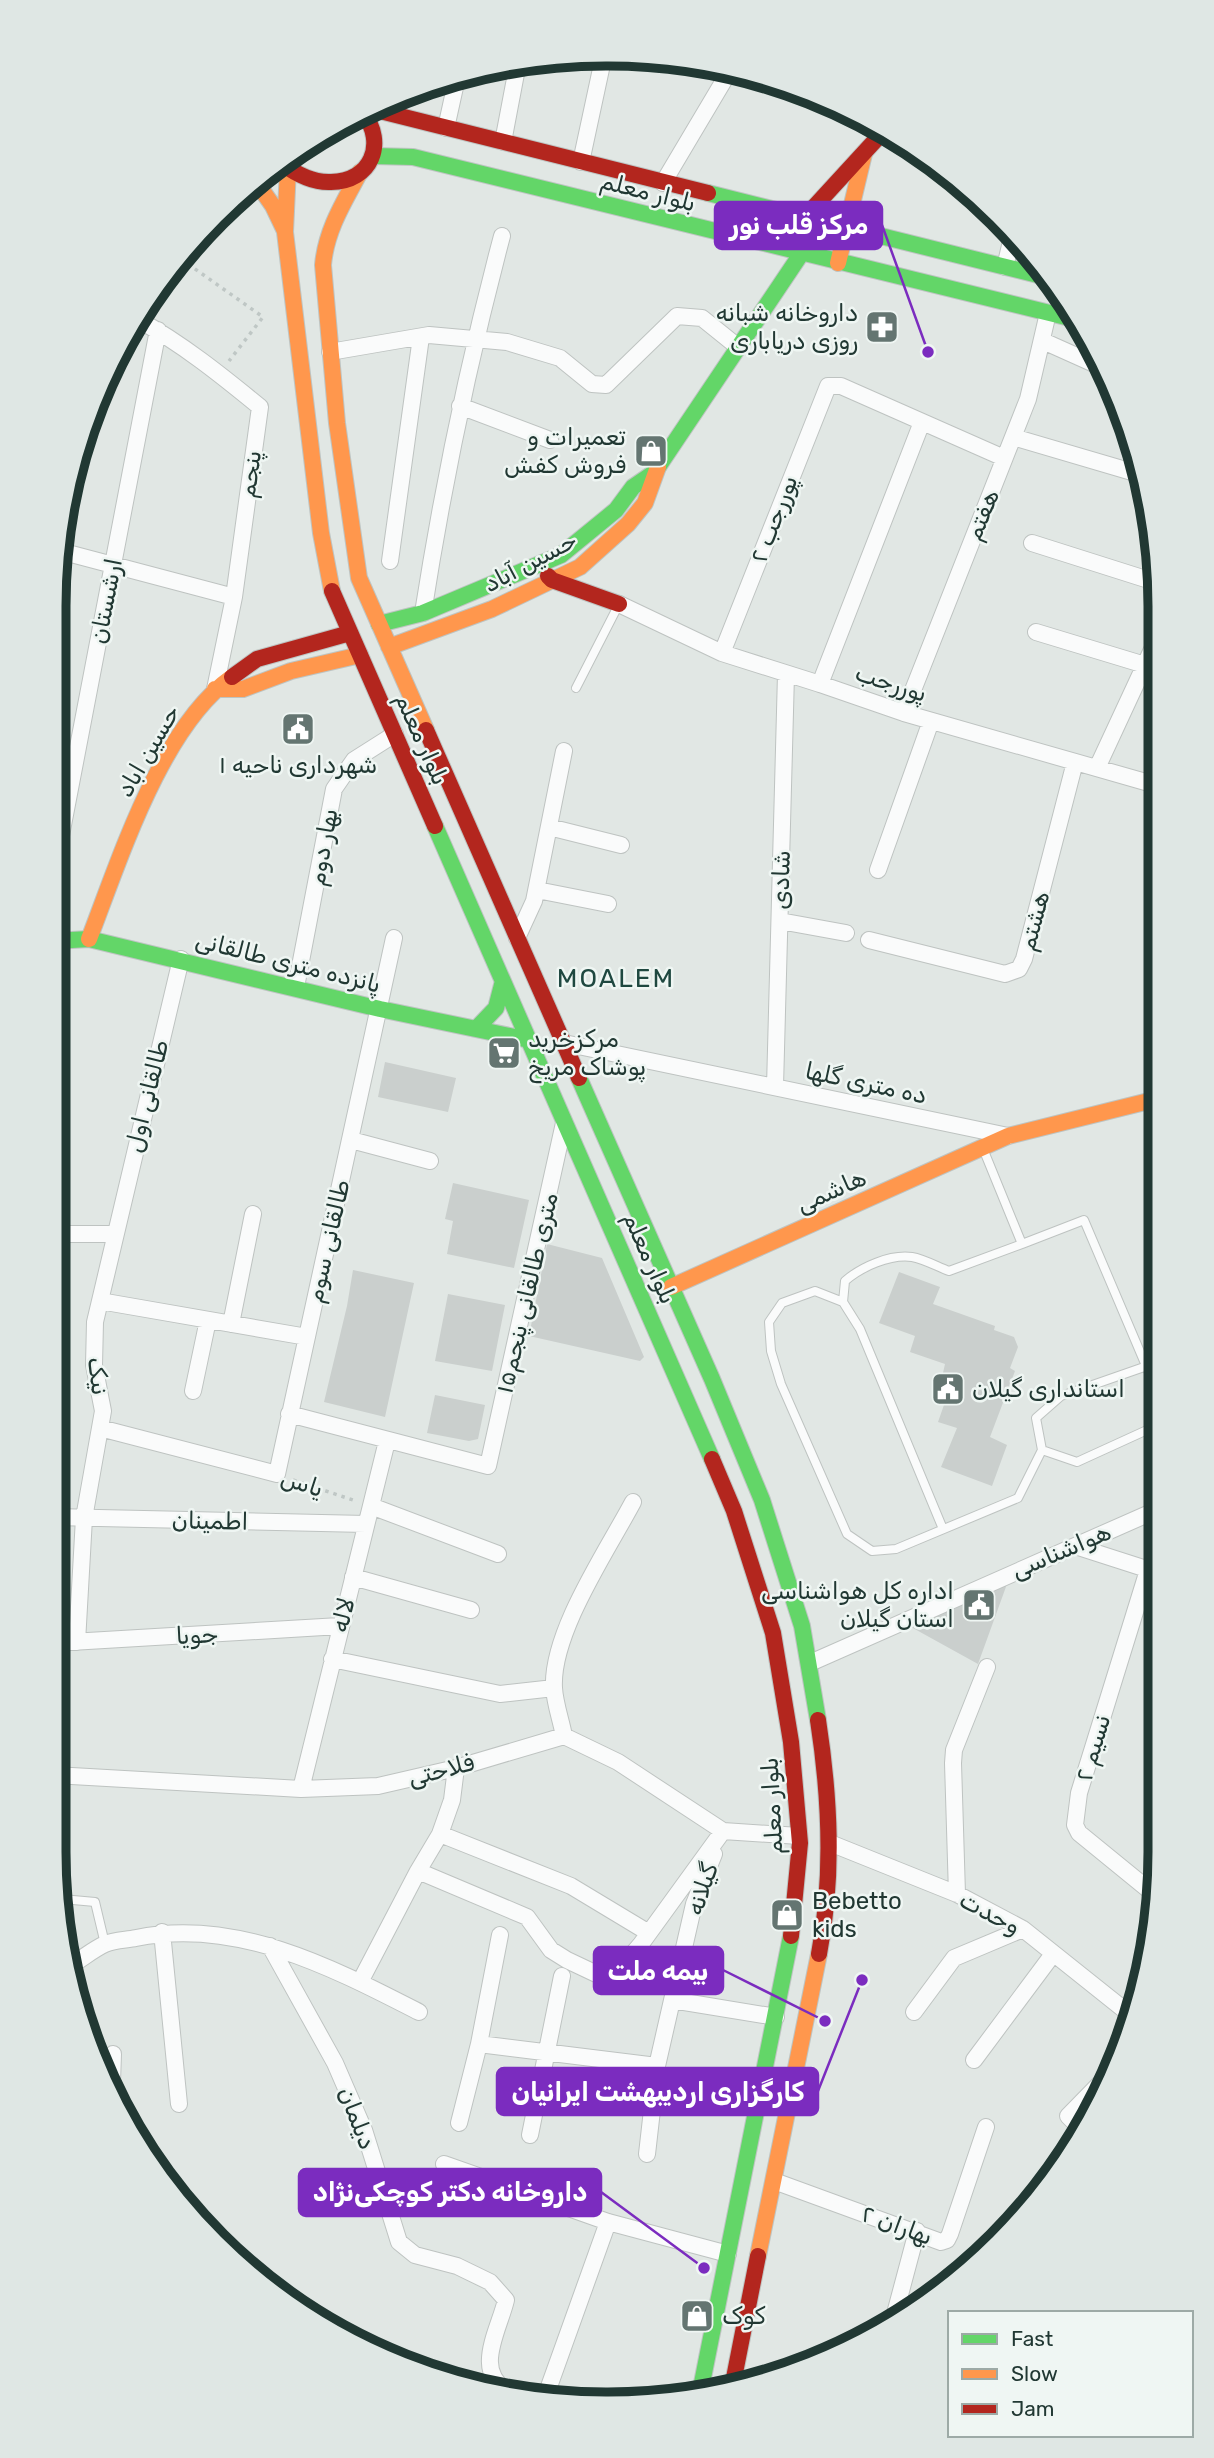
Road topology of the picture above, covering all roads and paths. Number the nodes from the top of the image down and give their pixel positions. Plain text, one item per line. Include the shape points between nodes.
1 (602, 66) edge
2 (515, 75) edge
3 (725, 80) edge
4 (455, 89) edge
5 (388, 113) edge
6 (371, 121) edge
7 (446, 128) junction
8 (877, 139) edge
9 (503, 142) junction
10 (864, 153) junction
11 (374, 156) junction
12 (581, 162) junction
13 (291, 169) edge
14 (360, 172) junction
15 (285, 173) edge
16 (663, 183) junction
17 (263, 191) edge
18 (804, 218) junction
19 (847, 228) junction
20 (285, 232) junction
21 (502, 236) dead end
22 (1010, 247) edge
23 (802, 254) junction
24 (838, 263) junction
25 (189, 265) edge
26 (1005, 267) junction
27 (1032, 274) edge
28 (1048, 313) junction
29 (1062, 316) edge
30 (147, 324) edge
31 (158, 330) junction
32 (421, 337) junction
33 (474, 340) junction
34 (1043, 341) junction
35 (738, 347) junction
36 (330, 352) junction
37 (1088, 361) edge
38 (219, 374) junction
39 (460, 406) junction
40 (922, 422) junction
41 (1013, 437) junction
42 (550, 440) dead end
43 (1004, 458) junction
44 (1130, 471) edge
45 (655, 472) junction
46 (1032, 543) dead end
47 (70, 553) edge
48 (561, 555) junction
49 (390, 561) dead end
50 (113, 564) junction
51 (539, 566) junction
52 (580, 567) junction
53 (1146, 579) edge
54 (552, 580) junction
55 (234, 597) junction
56 (619, 604) junction
57 (423, 613) junction
58 (379, 624) junction
59 (1036, 632) dead end
60 (350, 633) junction
61 (389, 647) junction
62 (722, 653) junction
63 (360, 655) junction
64 (1148, 658) edge
65 (1145, 665) junction
66 (786, 674) junction
67 (820, 684) junction
68 (576, 688) dead end
69 (215, 689) junction
70 (904, 713) junction
71 (931, 721) junction
72 (395, 734) junction
73 (564, 751) dead end
74 (1075, 762) junction
75 (1097, 768) junction
76 (1148, 783) edge
77 (66, 809) edge
78 (549, 827) junction
79 (621, 845) dead end
80 (878, 870) dead end
81 (537, 890) junction
82 (608, 904) dead end
83 (780, 920) junction
84 (846, 933) dead end
85 (394, 938) dead end
86 (517, 938) junction
87 (89, 939) junction
88 (66, 940) edge
89 (869, 940) dead end
90 (181, 959) junction
91 (503, 981) junction
92 (296, 987) junction
93 (380, 1009) junction
94 (476, 1029) junction
95 (529, 1040) junction
96 (564, 1043) junction
97 (775, 1087) junction
98 (1148, 1101) edge
99 (565, 1121) junction
100 (1008, 1136) junction
101 (351, 1140) junction
102 (983, 1148) junction
103 (430, 1161) dead end
104 (253, 1214) dead end
105 (66, 1234) edge
106 (115, 1234) junction
107 (1022, 1244) junction
108 (671, 1287) junction
109 (100, 1301) junction
110 (843, 1302) junction
111 (208, 1320) junction
112 (231, 1324) junction
113 (307, 1337) junction
114 (1147, 1366) joint
115 (193, 1391) dead end
116 (289, 1414) junction
117 (100, 1428) junction
118 (1148, 1429) edge
119 (387, 1441) junction
120 (1042, 1450) junction
121 (277, 1474) junction
122 (633, 1502) dead end
123 (371, 1506) junction
124 (1148, 1513) edge
125 (66, 1517) edge
126 (84, 1518) junction
127 (366, 1524) junction
128 (943, 1530) junction
129 (1075, 1546) junction
130 (498, 1554) dead end
131 (1148, 1569) edge
132 (353, 1577) junction
133 (1148, 1586) edge
134 (471, 1610) dead end
135 (340, 1626) junction
136 (66, 1642) edge
137 (76, 1642) junction
138 (332, 1659) junction
139 (810, 1663) junction
140 (987, 1667) dead end
141 (554, 1688) junction
142 (564, 1735) junction
143 (456, 1768) junction
144 (66, 1776) edge
145 (301, 1789) junction
146 (723, 1831) junction
147 (440, 1834) junction
148 (799, 1836) junction
149 (830, 1843) junction
150 (418, 1871) junction
151 (1146, 1888) edge
152 (957, 1894) junction
153 (69, 1900) edge
154 (1023, 1929) junction
155 (162, 1932) junction
156 (649, 1933) junction
157 (500, 1935) dead end
158 (105, 1944) junction
159 (270, 1946) junction
160 (1053, 1954) junction
161 (78, 1961) edge
162 (562, 1976) dead end
163 (360, 1982) junction
164 (672, 2000) junction
165 (1124, 2009) edge
166 (419, 2012) dead end
167 (914, 2012) dead end
168 (776, 2018) junction
169 (479, 2044) junction
170 (547, 2052) junction
171 (113, 2054) dead end
172 (974, 2060) dead end
173 (657, 2066) junction
174 (112, 2068) edge
175 (1090, 2093) edge
176 (179, 2104) dead end
177 (1074, 2122) edge
178 (459, 2123) dead end
179 (986, 2127) dead end
180 (530, 2135) dead end
181 (647, 2154) dead end
182 (444, 2164) dead end
183 (774, 2181) junction
184 (608, 2222) junction
185 (917, 2231) junction
186 (728, 2254) junction
187 (897, 2306) edge
188 (734, 2376) edge
189 (493, 2379) edge
190 (702, 2383) edge
191 (548, 2388) edge

1 - 12 street
2 - 9 street
3 - 16 street
4 - 7 street
5 - 7 main road, بلوار معلم
6 - 11 main road via 377,141
7 - 9 main road, بلوار معلم
8 - 10 main road
9 - 12 main road, بلوار معلم
10 - 18 main road
10 - 19 main road
11 - 14 main road, بلوار معلم
11 - 23 main road, بلوار معلم via 413,157
12 - 16 main road, بلوار معلم
13 - 14 main road via 322,182 336,182
14 - 36 main road, بلوار معلم via 326,244 323,267
15 - 20 main road, بلوار معلم
16 - 18 main road, بلوار معلم
17 - 20 main road
18 - 19 main road, بلوار معلم
19 - 24 main road
19 - 26 main road, بلوار معلم
20 - 60 main road, بلوار معلم via 321,533 330,586
21 - 33 street
22 - 26 street
23 - 24 main road, بلوار معلم
23 - 35 main road, حسین آباد
24 - 28 main road, بلوار معلم
25 - 38 path via 263,317
26 - 27 main road, بلوار معلم
28 - 29 main road, بلوار معلم
28 - 34 street, هفتم
30 - 31 street, پنجم
31 - 38 street, پنجم
31 - 50 street, ارشستان
32 - 33 street
32 - 36 street
32 - 49 street
33 - 35 street via 507,342 560,358 592,384 606,385 677,316 702,318
33 - 39 street
34 - 37 street
34 - 41 street, هفتم
35 - 45 main road, حسین آباد
36 - 58 main road, بلوار معلم via 359,578
38 - 55 street, پنجم via 260,407
39 - 42 street
39 - 57 street
40 - 43 street
40 - 62 street, پوررجب ۲ via 841,386 828,386
40 - 67 street
41 - 43 street, هفتم
41 - 44 street
43 - 70 street, هفتم
45 - 48 main road, حسین آباد via 633,486 616,510
45 - 52 main road, حسین آباد via 645,503
46 - 53 street
47 - 50 street
48 - 51 main road, حسین آباد
48 - 52 main road, پوررجب
50 - 55 street
50 - 77 street, ارشستان
51 - 54 main road, پوررجب
51 - 57 main road, حسین آباد
52 - 54 main road, حسین آباد
52 - 56 main road, پوررجب
54 - 56 main road, پوررجب
54 - 61 main road, حسین آباد via 492,609
55 - 69 street, پنجم
56 - 62 street, پوررجب
56 - 68 lane
57 - 58 main road, حسین آباد
58 - 60 main road, حسین آباد
58 - 61 main road, بلوار معلم
59 - 65 street
60 - 63 main road, بلوار معلم
60 - 69 main road, حسین اباد via 257,659
61 - 63 main road, حسین آباد
61 - 86 main road, بلوار معلم
62 - 66 street, پوررجب
63 - 69 main road via 291,671 243,689
63 - 72 main road, بلوار معلم
64 - 65 street
65 - 75 street
66 - 67 street, پوررجب
66 - 83 street, شادی
67 - 70 street, پوررجب
69 - 87 main road, حسین اباد via 183,728 137,815
70 - 71 street, پوررجب
71 - 74 street, پوررجب
71 - 80 street
72 - 91 main road, بلوار معلم
72 - 92 street, بهار دوم via 355,760 334,789
73 - 78 street
74 - 75 street, پوررجب
74 - 89 street, هشتم via 1019,970 1005,974
75 - 76 street, پوررجب
78 - 79 street
78 - 81 street
81 - 82 street
81 - 86 street
83 - 84 street
83 - 97 street, شادی
85 - 93 street, طالقانی سوم
86 - 96 main road, بلوار معلم
87 - 88 main road, پانزده متری طالقانی
87 - 90 main road, پانزده متری طالقانی
90 - 92 main road, پانزده متری طالقانی
90 - 106 street, طالقانی اول
91 - 94 main road via 499,1005
91 - 95 main road, بلوار معلم
92 - 93 main road, پانزده متری طالقانی
93 - 94 main road, پانزده متری طالقانی
93 - 101 street, طالقانی سوم
94 - 95 main road, پانزده متری طالقانی
95 - 96 main road, پانزده متری طالقانی
95 - 99 main road, بلوار معلم
96 - 97 street, ده متری گلها
96 - 108 main road, بلوار معلم
97 - 100 street, ده متری گلها
98 - 100 main road, ده متری گلها
99 - 119 street, ۱۵متری طالقانی پنجم via 488,1466
99 - 148 main road, بلوار معلم via 734,1511 772,1633 791,1742
100 - 102 main road, هاشمی
101 - 103 street
101 - 113 street, طالقانی سوم
102 - 107 lane
102 - 108 main road, هاشمی
104 - 112 street
105 - 106 street
106 - 109 street, نیک
107 - 110 lane via 949,1272 914,1258 895,1257 855,1272 845,1282
107 - 114 lane via 1084,1220
108 - 139 main road, بلوار معلم via 762,1500
109 - 111 street
109 - 117 street, نیک via 94,1365 103,1411
110 - 128 lane via 860,1329
110 - 128 lane via 815,1291 782,1304 769,1322 771,1351 781,1384 848,1534 872,1552 896,1549
111 - 112 street
111 - 115 street
112 - 113 street
113 - 116 street, طالقانی سوم
114 - 120 lane via 1061,1396 1036,1418
116 - 119 street
116 - 121 street, طالقانی سوم
117 - 121 street, یاس
117 - 126 street, نیک
118 - 120 lane via 1077,1462
119 - 123 street, لاله
120 - 128 lane via 1018,1498
121 - 123 path, یاس
122 - 141 street via 558,1650
123 - 127 street, لاله
123 - 130 street
124 - 129 street, هواشناسی
125 - 126 street, اطمینان
126 - 127 street, اطمینان
126 - 137 street, نیک
127 - 132 street, لاله
129 - 131 street
129 - 139 street, هواشناسی
132 - 134 street
132 - 135 street, لاله
133 - 151 street, نسیم ٢ via 1079,1793 1075,1825
135 - 137 street, جویا
135 - 138 street, لاله
136 - 137 street, جویا
138 - 141 street via 500,1694
138 - 145 street, لاله
139 - 149 main road, بلوار معلم
140 - 152 street via 954,1749
141 - 142 street
142 - 143 street, فلاحتی
142 - 146 street via 618,1762
143 - 145 street, فلاحتی via 378,1786
143 - 147 street via 452,1800
144 - 145 street, فلاحتی
146 - 148 street
146 - 156 street
146 - 164 street, گیلانه via 694,1904
147 - 150 street
147 - 156 street via 571,1886
148 - 149 main road
148 - 168 main road, بلوار معلم via 792,1932
149 - 152 street, وحدت
149 - 183 main road, بلوار معلم via 822,1936
150 - 156 street via 527,1917 551,1950 605,1978 618,1971
150 - 163 street
152 - 154 street, وحدت
153 - 158 lane via 95,1902
154 - 160 street, وحدت
154 - 167 street via 954,1958
155 - 158 street
155 - 159 street via 213,1933
155 - 176 street
157 - 169 street
158 - 161 street
159 - 163 street
159 - 189 street, دیلمان via 340,2074 364,2130 399,2242 415,2255 457,2266 489,2283 506,2300 492,2347 488,2372
160 - 165 street, وحدت
160 - 172 street
162 - 170 street
163 - 166 street
164 - 168 street
164 - 173 street, گیلانه
168 - 186 main road, بلوار معلم
169 - 170 street
169 - 178 street
170 - 173 street
170 - 180 street
171 - 174 street
173 - 181 street, گیلانه
175 - 177 street via 1068,2116
179 - 185 street, بهاران ۲ via 947,2240
182 - 184 street
183 - 185 street, بهاران ۲
183 - 188 main road, بلوار معلم
184 - 186 street
184 - 191 street
185 - 187 street
186 - 190 main road, بلوار معلم

